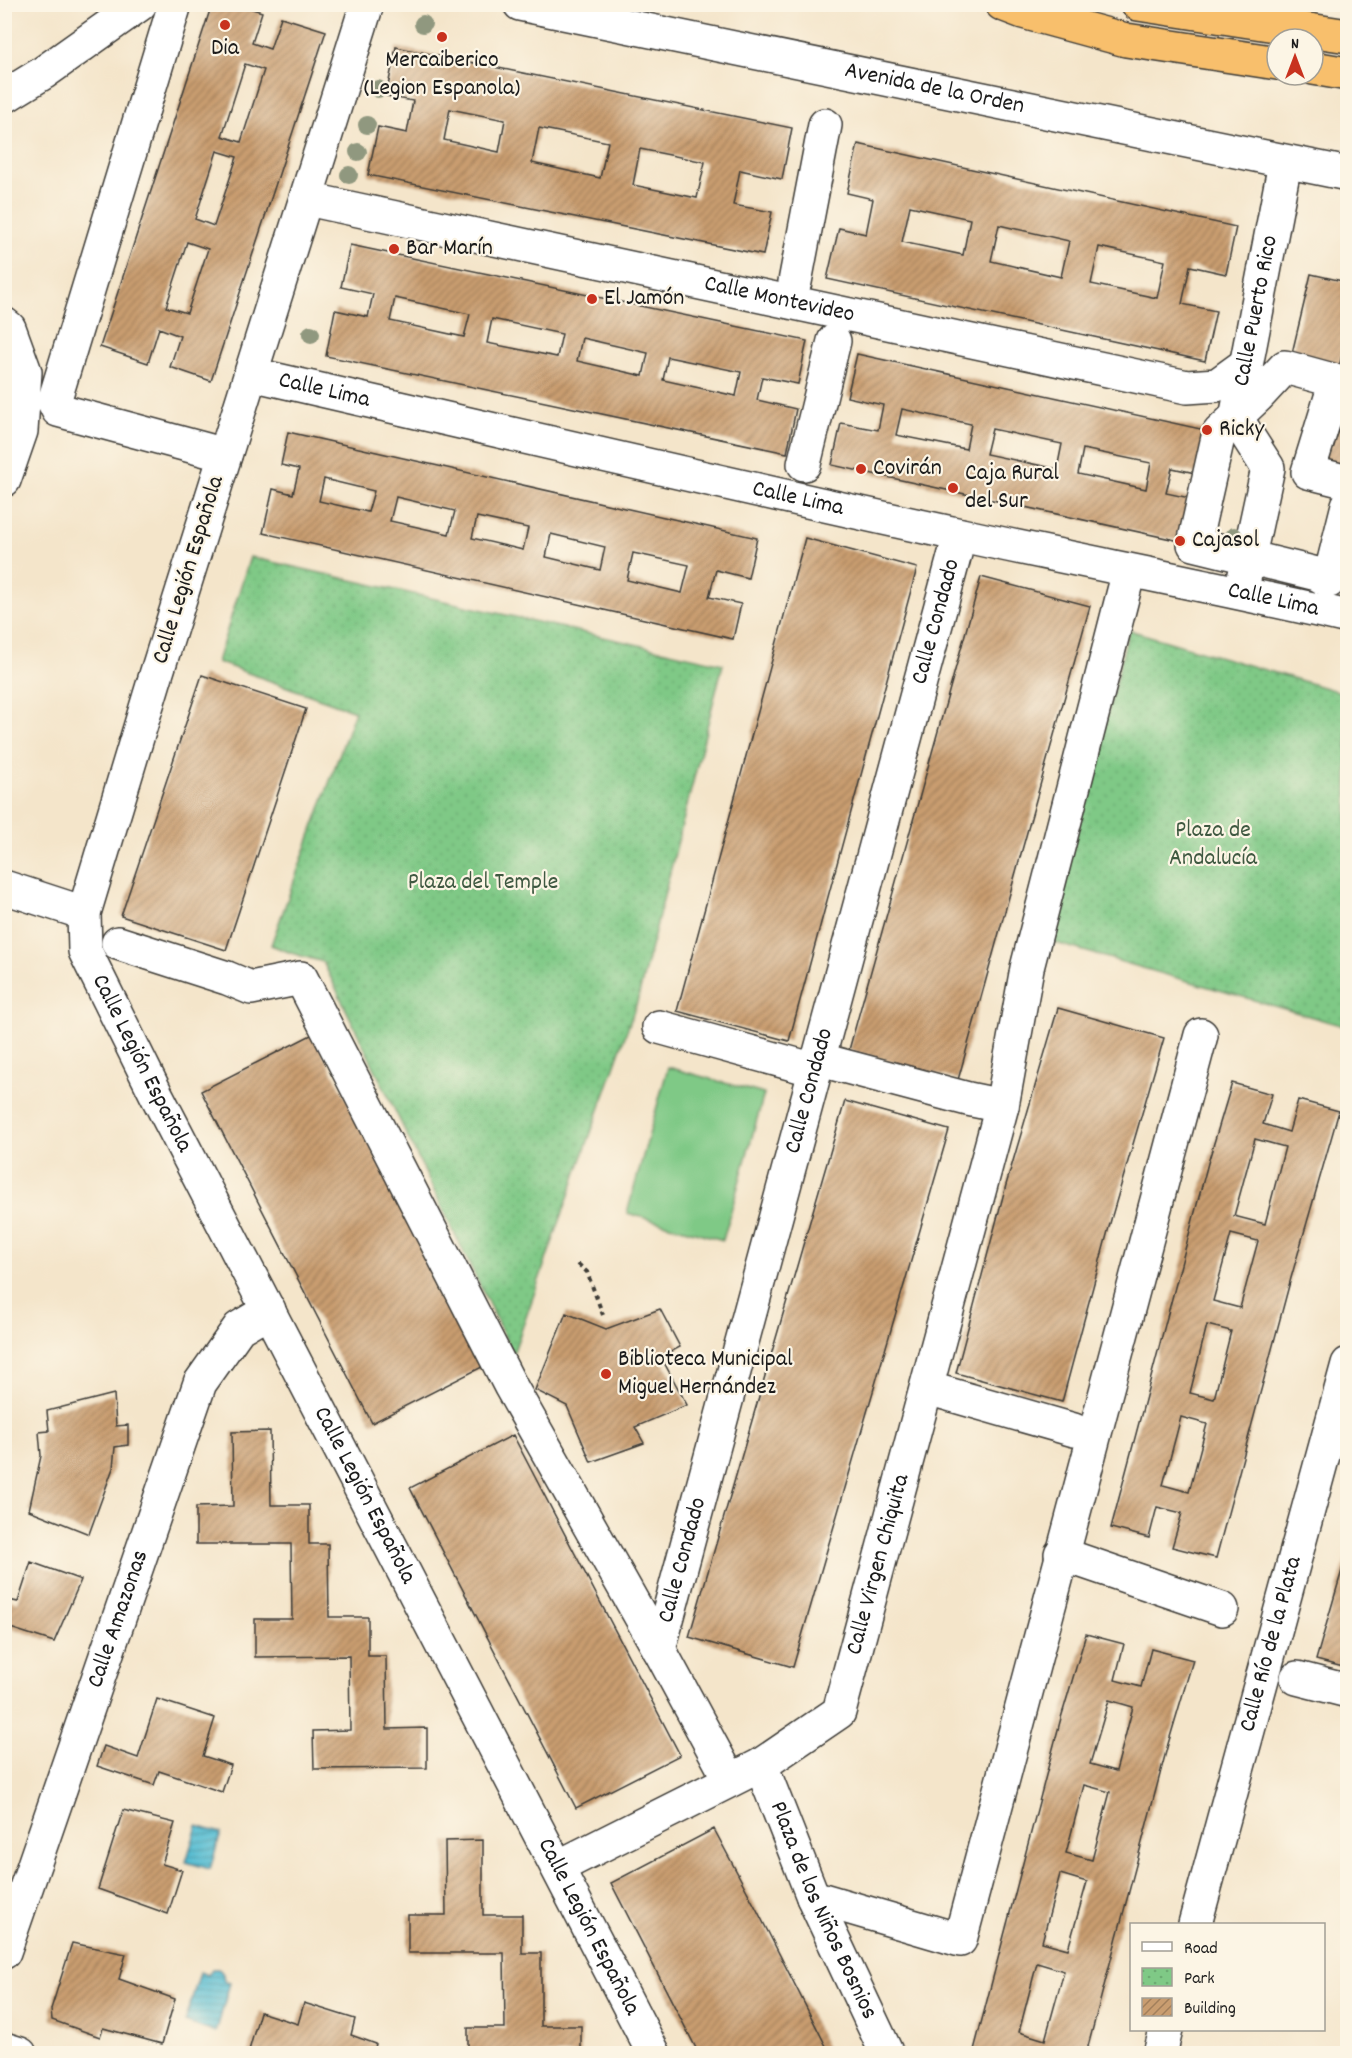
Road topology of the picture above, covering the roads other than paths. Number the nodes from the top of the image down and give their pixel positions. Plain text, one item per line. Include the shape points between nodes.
1 (140, 4) edge
2 (175, 4) edge
3 (367, 4) edge
4 (520, 4) edge
5 (1002, 4) edge
6 (1138, 4) edge
7 (1347, 36) edge
8 (1265, 61) edge
9 (1325, 70) edge
10 (1347, 74) edge
11 (4, 97) edge
12 (825, 125) dead end
13 (1285, 163) junction
14 (1347, 174) edge
15 (307, 199) junction
16 (795, 282) dead end
17 (4, 324) edge
18 (834, 341) dead end
19 (1246, 364) junction
20 (251, 374) junction
21 (1236, 417) junction
22 (225, 455) junction
23 (804, 464) dead end
24 (4, 480) edge
25 (1347, 482) edge
26 (1347, 505) edge
27 (960, 535) junction
28 (1249, 557) junction
29 (1129, 571) junction
30 (1241, 592) junction
31 (1347, 617) edge
32 (4, 887) edge
33 (84, 913) junction
34 (118, 943) dead end
35 (659, 1027) dead end
36 (1201, 1035) dead end
37 (816, 1064) junction
38 (1002, 1106) junction
39 (269, 1310) junction
40 (1347, 1364) edge
41 (941, 1392) dead end
42 (1074, 1430) dead end
43 (1065, 1540) junction
44 (1222, 1609) dead end
45 (658, 1649) junction
46 (1297, 1677) dead end
47 (1347, 1691) edge
48 (761, 1765) junction
49 (730, 1780) junction
50 (558, 1867) junction
51 (813, 1898) junction
52 (1195, 1923) edge
53 (4, 1952) edge
54 (1166, 2031) edge
55 (4, 2049) edge
56 (20, 2054) edge
57 (654, 2054) edge
58 (887, 2054) edge
59 (1160, 2054) edge

1 - 11 street
2 - 22 street via 54,402 58,410
3 - 15 street, Calle Legión Española
4 - 13 street, Avenida de la Orden
5 - 8 highway via 1126,40
6 - 7 highway
9 - 10 highway
12 - 16 street
13 - 14 street, Avenida de la Orden
13 - 19 street, Calle Puerto Rico
15 - 19 street, Calle Montevideo via 1187,387 1217,385
15 - 20 street, Calle Legión Española
17 - 24 street via 25,372 21,431
18 - 23 street
19 - 21 street, Calle Puerto Rico
20 - 22 street, Calle Legión Española
20 - 27 street, Calle Lima
21 - 25 street via 1285,367 1336,381 1308,472
21 - 28 street, Calle Puerto Rico via 1268,468
21 - 28 street via 1219,433 1194,544
22 - 33 street, Calle Legión Española
26 - 28 street via 1329,581 1317,574
27 - 29 street, Calle Lima
27 - 37 street, Calle Condado
28 - 30 street, Calle Puerto Rico
29 - 30 street, Calle Lima
29 - 38 street via 1027,968
30 - 31 street, Calle Lima
32 - 33 street
33 - 39 street, Calle Legión Española via 85,951
34 - 45 street via 250,988 302,978 511,1387
35 - 37 street
36 - 43 street
37 - 38 street
37 - 45 street, Calle Condado
38 - 48 street, Calle Virgen Chiquita via 840,1712
39 - 50 street, Calle Legión Española
39 - 53 street, Calle Amazonas via 239,1328 200,1383
40 - 52 street, Calle Río de la Plata
41 - 42 street
43 - 44 street
43 - 51 street via 960,1940
45 - 49 street
46 - 47 street
48 - 49 street, Calle Virgen Chiquita
48 - 51 street, Plaza de los Niños Bosnios
49 - 50 street, Calle Virgen Chiquita
50 - 57 street, Calle Legión Española
51 - 58 street, Plaza de los Niños Bosnios
54 - 59 street
55 - 56 street

